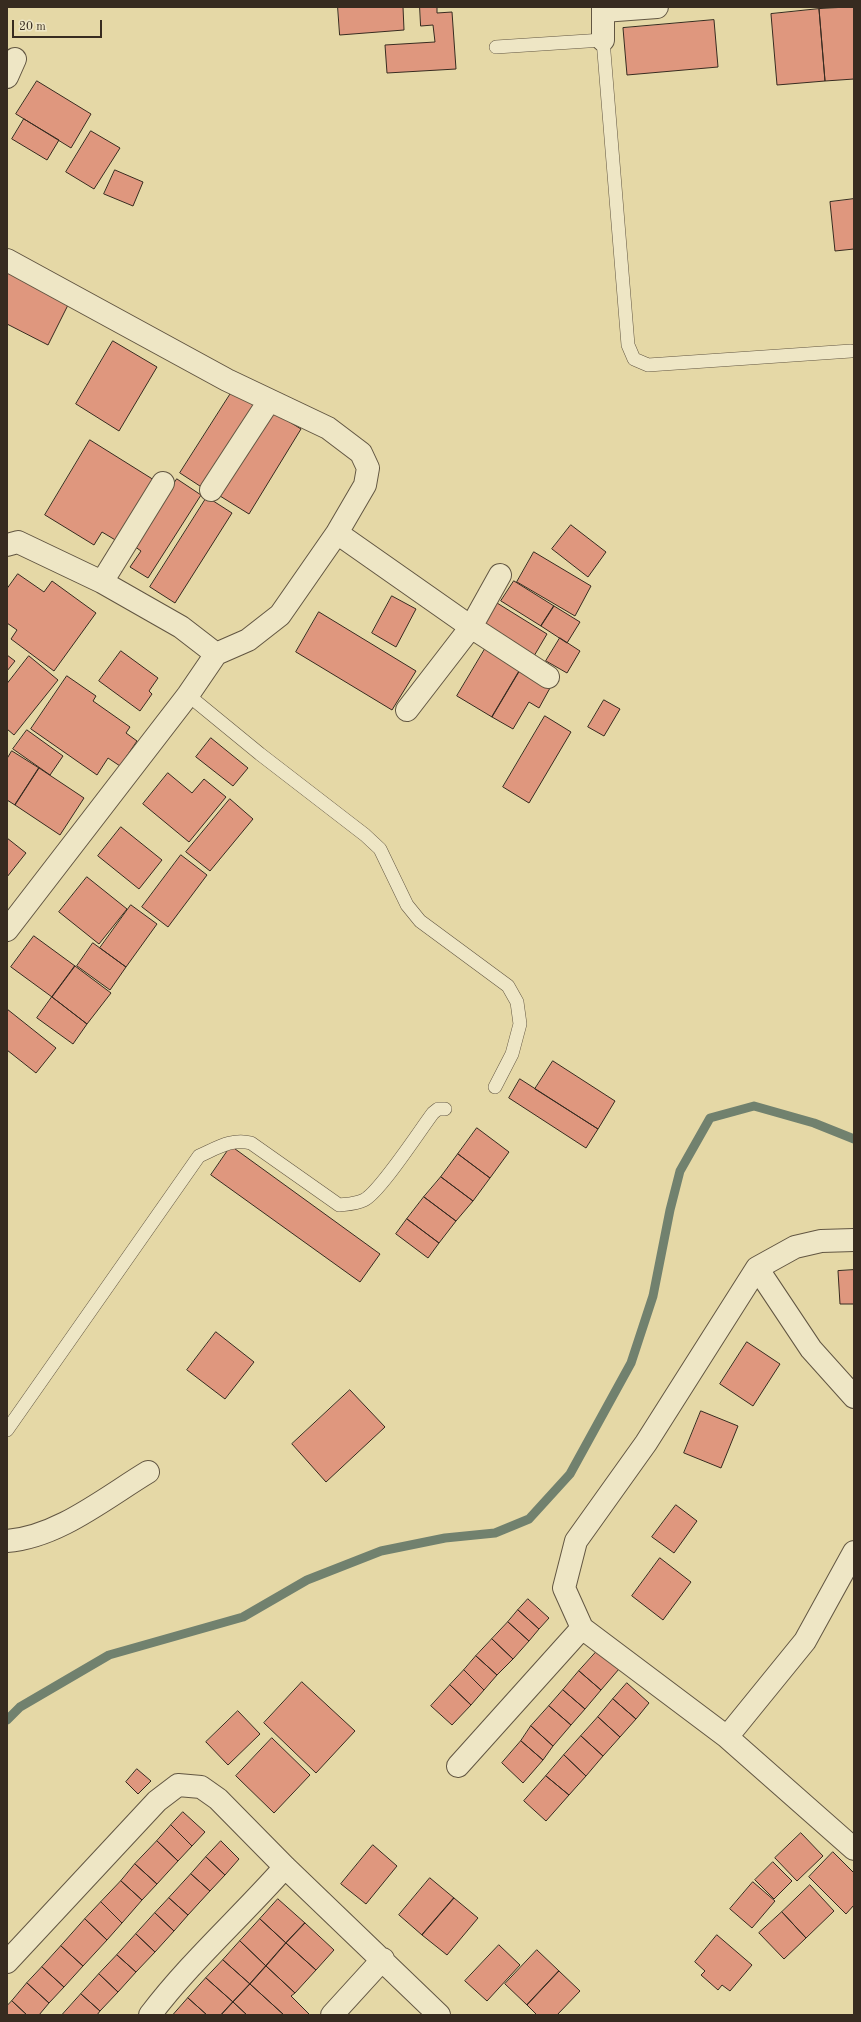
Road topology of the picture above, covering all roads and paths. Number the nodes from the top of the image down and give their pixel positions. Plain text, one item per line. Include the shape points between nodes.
1 (657, 7) edge
2 (603, 9) edge
3 (603, 40) junction
4 (496, 47) dead end
5 (7, 260) edge
6 (852, 351) dead end
7 (269, 401) junction
8 (163, 483) dead end
9 (211, 490) dead end
10 (336, 533) junction
11 (7, 545) edge
12 (500, 575) dead end
13 (102, 582) junction
14 (470, 627) junction
15 (216, 654) junction
16 (548, 677) dead end
17 (188, 694) junction
18 (407, 710) dead end
19 (7, 930) edge
20 (495, 1087) dead end
21 (445, 1109) dead end
22 (854, 1240) edge
23 (757, 1268) junction
24 (854, 1397) edge
25 (7, 1430) edge
26 (148, 1472) dead end
27 (7, 1541) edge
28 (854, 1552) edge
29 (582, 1628) junction
30 (727, 1737) junction
31 (458, 1766) dead end
32 (854, 1849) edge
33 (285, 1867) junction
34 (383, 1959) junction
35 (7, 1962) edge
36 (150, 2015) edge
37 (332, 2015) edge
38 (439, 2015) edge

1 - 2 street
2 - 3 street
3 - 4 lane
3 - 6 lane via 628,345 634,360 648,365
5 - 7 street
7 - 9 street
7 - 10 street via 328,428 360,453 368,468 365,485
8 - 13 street
10 - 14 street
10 - 15 street via 280,615 248,640
11 - 13 street via 18,542
12 - 14 street
13 - 15 street via 181,627
14 - 16 street
14 - 18 street
15 - 17 street
17 - 19 street
17 - 20 lane via 260,754 365,835 380,849 407,906 420,921 508,986 518,1002 520,1024 512,1054
21 - 25 lane via 438,1109 433,1113 380,1185 365,1200 355,1204 339,1205 251,1143 241,1140 232,1142 200,1156
22 - 23 street via 821,1241 795,1247
23 - 24 street via 811,1349
23 - 29 street via 646,1443 576,1541 564,1588
26 - 27 street via 61,1525 37,1536
28 - 30 street via 805,1641
29 - 30 street
29 - 31 street
30 - 32 street
33 - 34 street
33 - 35 street via 218,1799 201,1787 178,1785 157,1801
33 - 36 street via 168,1991
34 - 37 street
34 - 38 street

